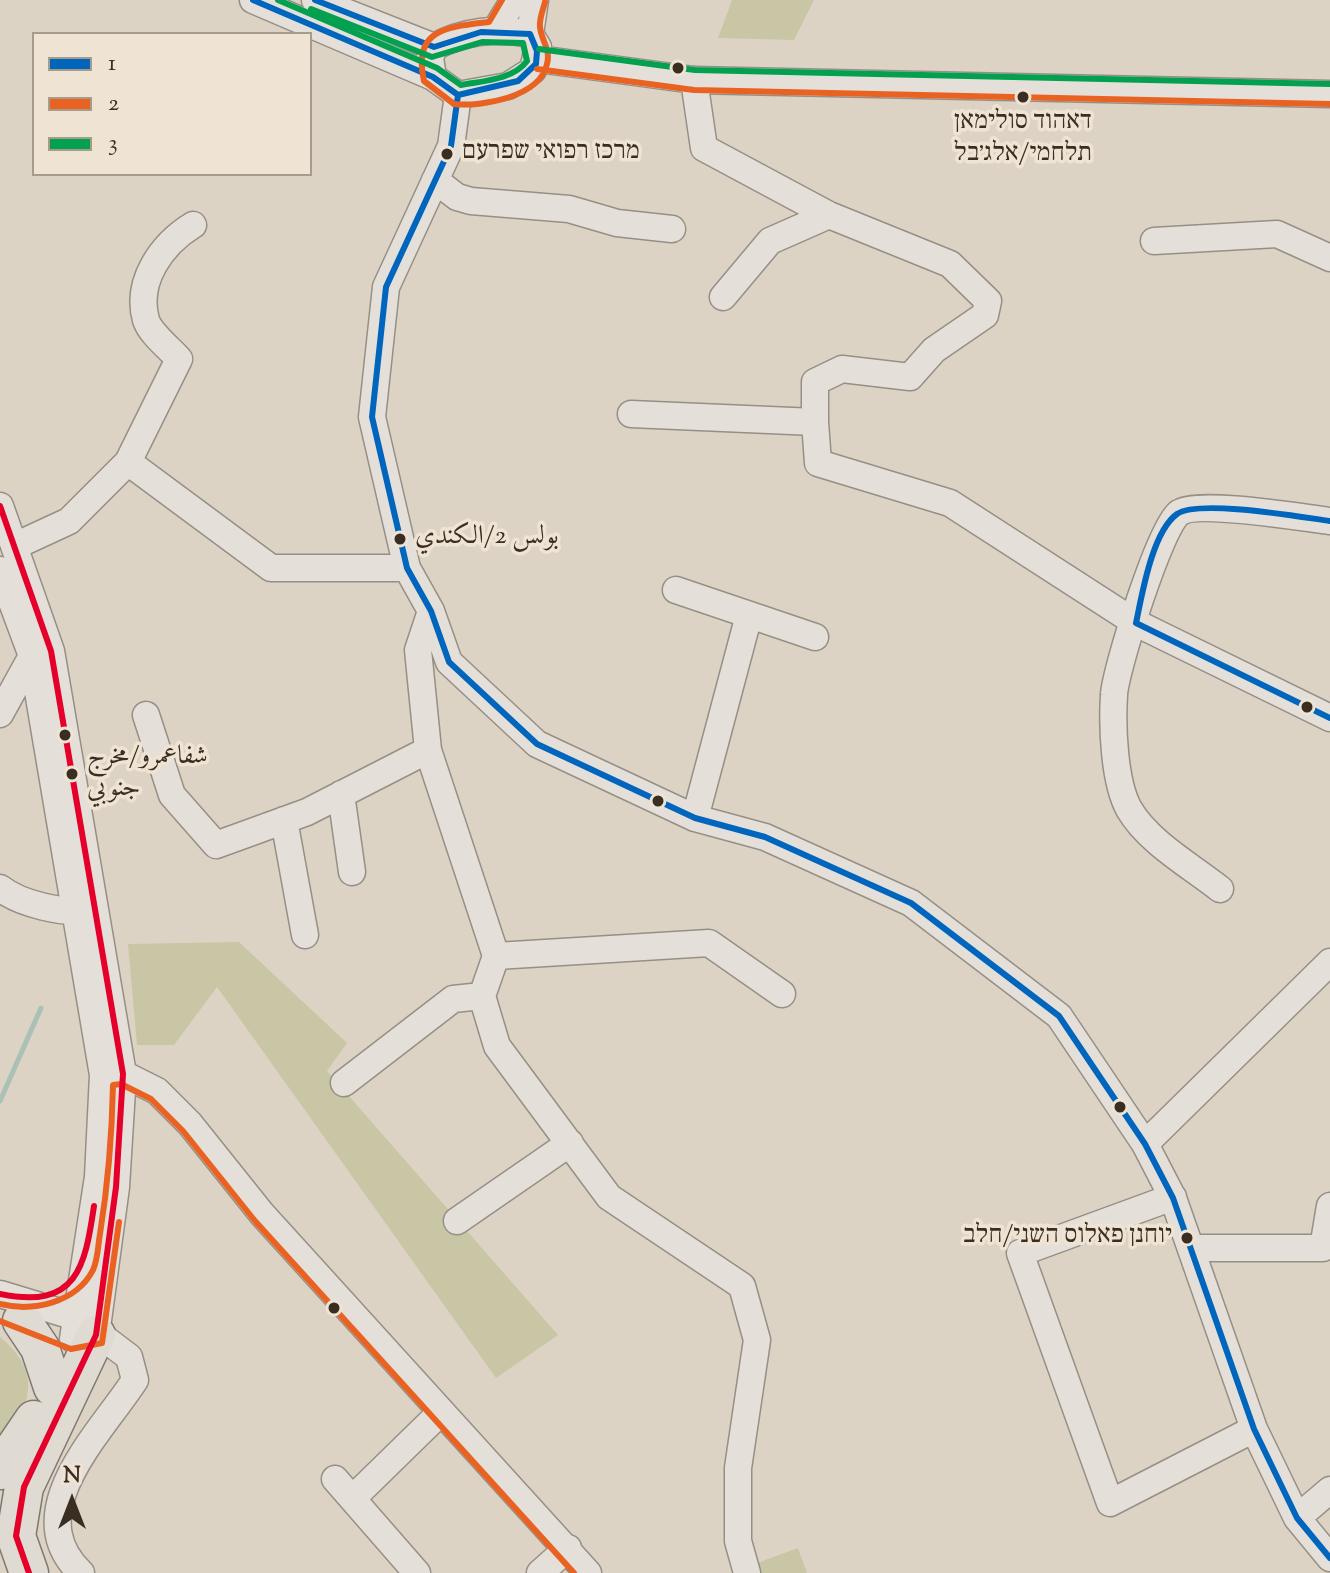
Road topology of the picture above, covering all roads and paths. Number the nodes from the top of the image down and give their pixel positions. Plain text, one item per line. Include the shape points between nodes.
1 (253, 0) edge
2 (315, 0) edge
3 (514, 0) edge
4 (535, 0) edge
5 (495, 31) junction
6 (530, 34) junction
7 (434, 47) junction
8 (538, 59) junction
9 (433, 77) junction
10 (694, 80) junction
11 (1330, 94) edge
12 (458, 95) junction
13 (435, 180) junction
14 (829, 215) junction
15 (193, 225) dead end
16 (672, 229) dead end
17 (1154, 241) dead end
18 (1330, 258) edge
19 (723, 297) dead end
20 (631, 414) dead end
21 (815, 422) junction
22 (128, 462) junction
23 (0, 506) edge
24 (1330, 521) edge
25 (15, 546) junction
26 (407, 568) junction
27 (0, 570) edge
28 (676, 590) dead end
29 (431, 611) junction
30 (749, 615) junction
31 (1136, 623) junction
32 (815, 637) dead end
33 (32, 656) junction
34 (0, 714) edge
35 (146, 715) dead end
36 (1330, 718) edge
37 (428, 750) junction
38 (341, 794) junction
39 (695, 818) junction
40 (284, 820) junction
41 (352, 872) dead end
42 (1220, 889) dead end
43 (3, 901) edge
44 (85, 910) junction
45 (305, 935) dead end
46 (496, 956) junction
47 (1330, 962) edge
48 (782, 994) dead end
49 (482, 996) junction
50 (113, 1074) junction
51 (344, 1083) dead end
52 (570, 1143) junction
53 (1145, 1144) junction
54 (1173, 1197) junction
55 (1330, 1206) edge
56 (457, 1221) dead end
57 (1192, 1248) junction
58 (83, 1266) junction
59 (9, 1306) edge
60 (82, 1330) junction
61 (53, 1387) junction
62 (440, 1413) junction
63 (1254, 1429) junction
64 (0, 1470) edge
65 (1330, 1490) edge
66 (1297, 1518) junction
67 (568, 1548) junction
68 (0, 1556) edge
69 (1330, 1558) edge
70 (19, 1573) edge
71 (29, 1573) edge
72 (81, 1573) edge
73 (417, 1573) edge
74 (540, 1573) edge
75 (588, 1573) edge
76 (747, 1573) edge

1 - 9 street
2 - 7 street
3 - 5 street
4 - 6 street
5 - 6 street
5 - 7 street via 453,36
6 - 8 street
7 - 9 street
8 - 10 street
8 - 12 street via 524,79
9 - 12 street
10 - 11 street
10 - 14 street via 704,148
12 - 13 street via 451,146
13 - 16 street via 471,201 569,209 617,223
13 - 26 street via 386,287 372,417
14 - 19 street via 770,241
14 - 21 street via 950,264 988,301 985,315 934,350 910,377 842,369 815,382
15 - 22 street via 159,253 145,293 147,322 179,359
17 - 18 street via 1277,234
20 - 21 street
21 - 31 street via 818,463 950,503
22 - 25 street via 69,521
22 - 26 street via 271,568
23 - 25 street
24 - 31 street via 1239,511 1179,512 1151,564
25 - 44 street via 51,651
26 - 29 street
27 - 33 street
28 - 30 street
29 - 37 street via 418,650
29 - 39 street via 449,662 537,744
30 - 32 street
30 - 39 street
31 - 36 street
31 - 42 street via 1114,693 1115,752 1127,806 1139,824
33 - 34 street
33 - 44 street
35 - 40 street via 172,795 216,845
37 - 38 street
37 - 46 street
38 - 40 street
38 - 41 street
39 - 53 street via 765,837 911,903 1059,1016
40 - 45 street
43 - 44 street
44 - 50 street
46 - 48 street via 709,943
46 - 49 street
47 - 53 street
49 - 51 street via 453,999
49 - 52 street via 497,1046
50 - 58 street
50 - 60 street via 116,1187
50 - 62 street via 157,1091 190,1124 262,1214
52 - 56 street
52 - 76 street via 609,1197 742,1286 757,1340 738,1468 738,1541
53 - 54 street
54 - 57 street
54 - 63 street via 1020,1253 1110,1503
55 - 57 street via 1323,1248
57 - 63 street
58 - 59 street via 48,1293
58 - 60 street
59 - 60 street
59 - 61 highway via 40,1348
60 - 61 highway
60 - 71 highway via 24,1487 16,1536
60 - 72 street via 129,1357 135,1380 72,1469 60,1501 58,1539
61 - 64 highway
62 - 67 street
62 - 73 street via 344,1488
63 - 66 street
65 - 66 street
66 - 69 street
67 - 74 street
67 - 75 street
68 - 70 highway

